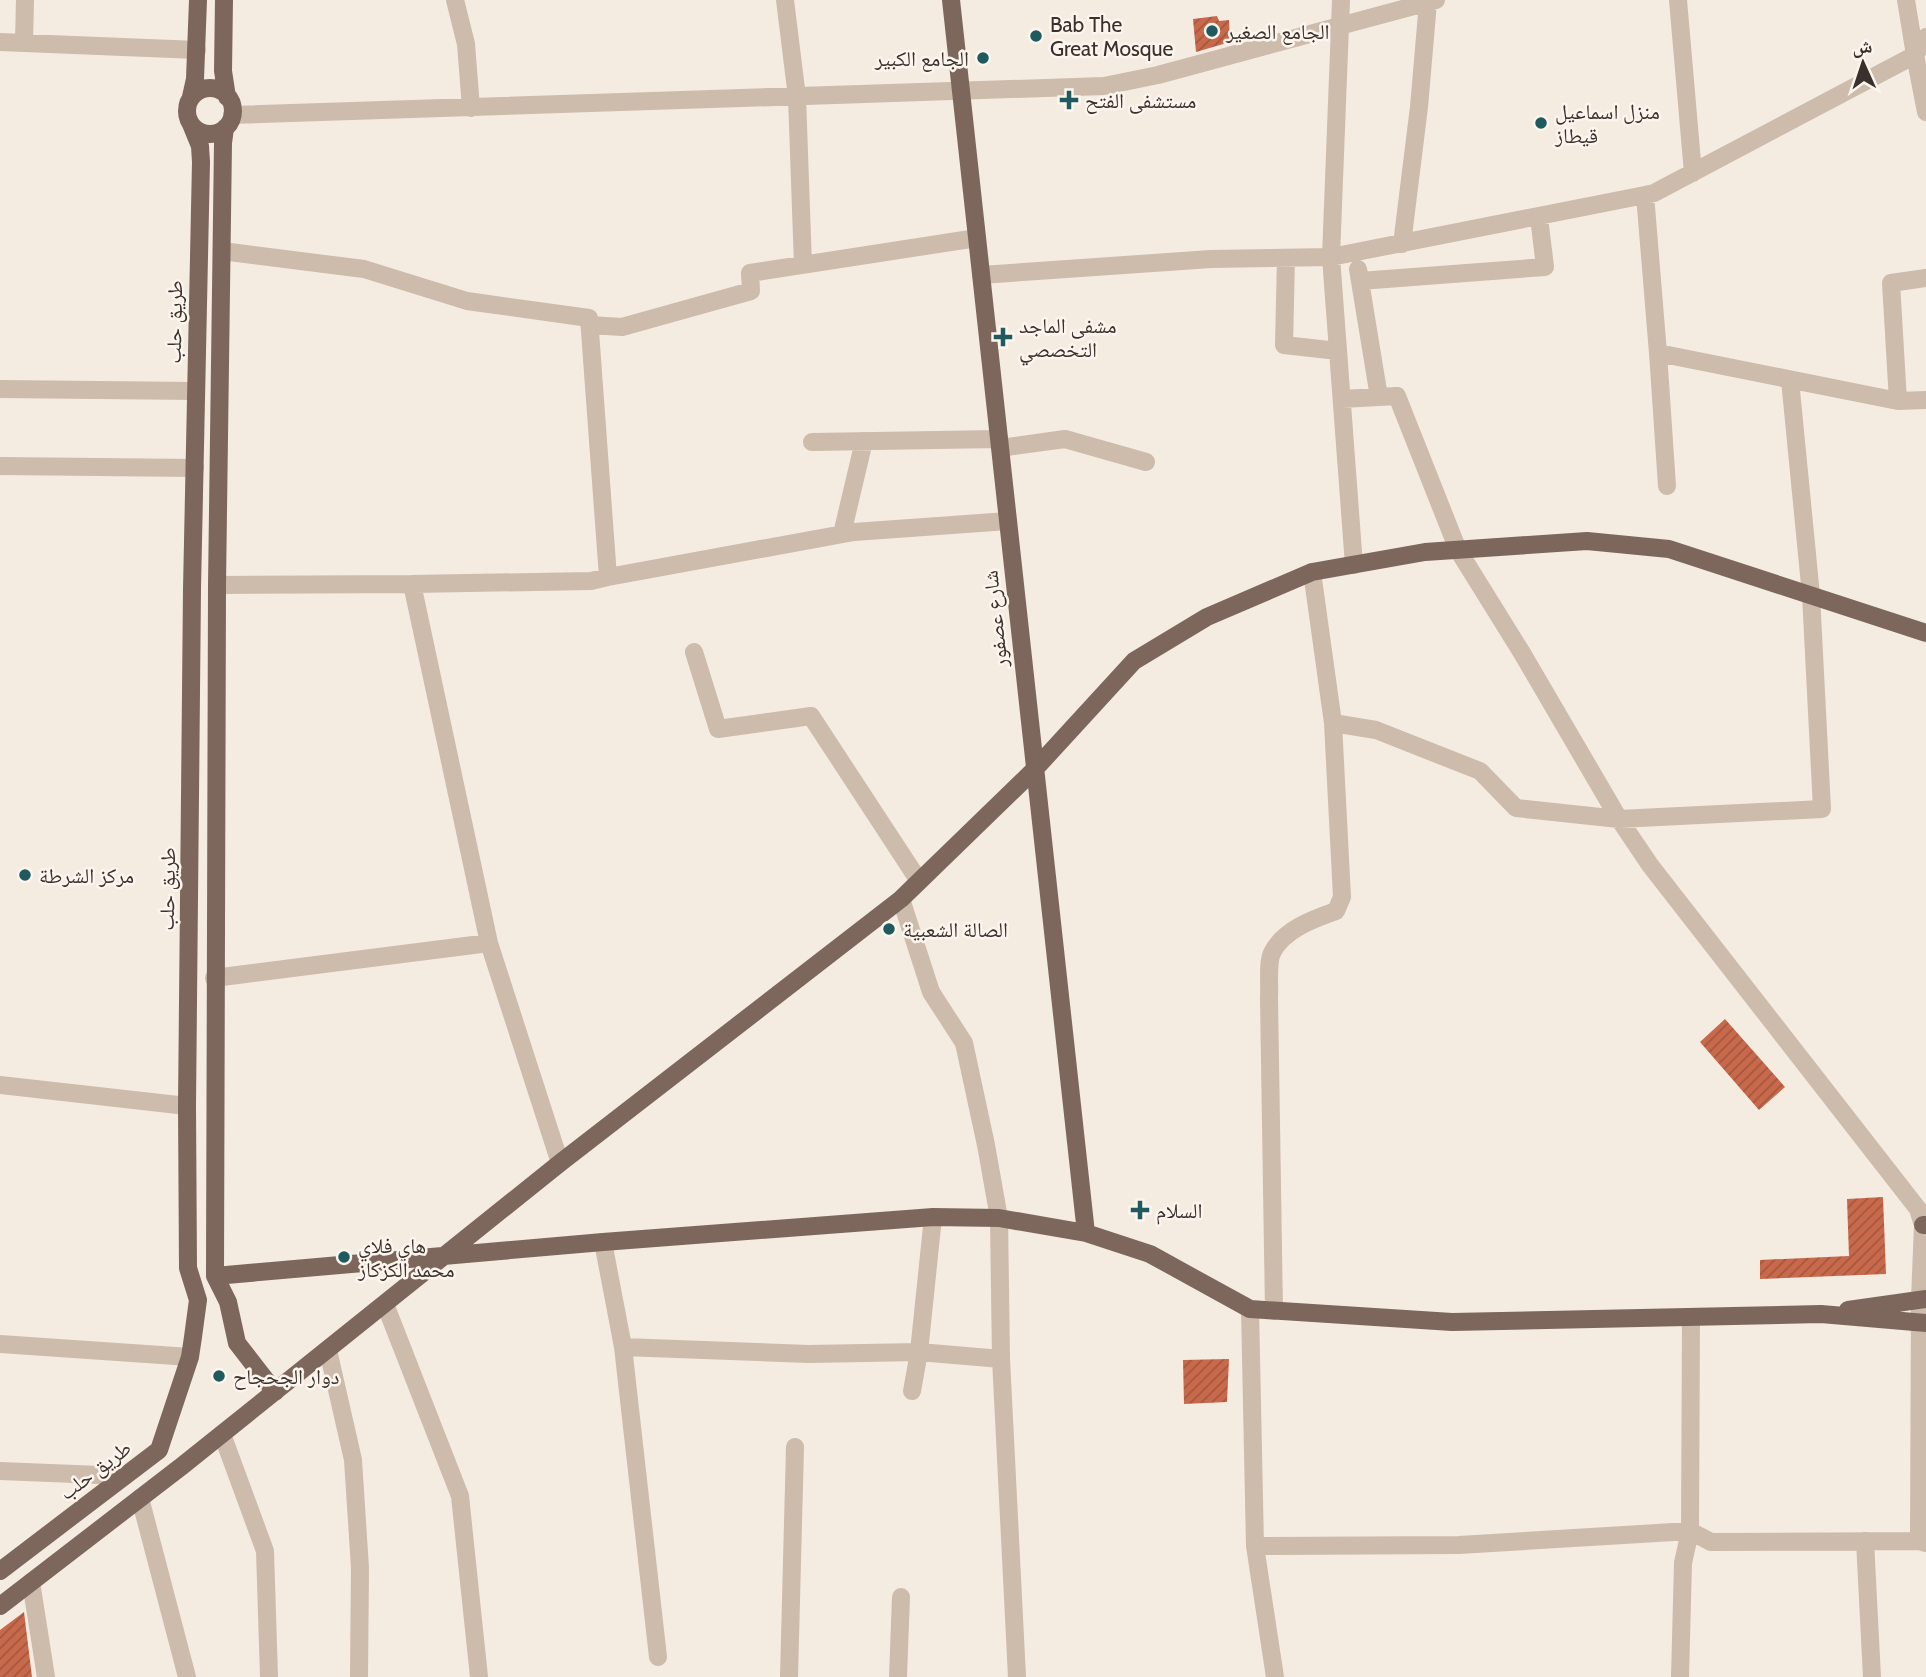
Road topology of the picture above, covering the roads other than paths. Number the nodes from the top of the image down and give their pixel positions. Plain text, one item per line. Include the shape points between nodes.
1 (25, 0) edge
2 (198, 0) edge
3 (224, 0) edge
4 (454, 0) edge
5 (785, 0) edge
6 (951, 0) edge
7 (1341, 0) edge
8 (1678, 0) edge
9 (1906, 0) edge
10 (1432, 1) edge
11 (1340, 26) junction
12 (1926, 37) edge
13 (0, 42) edge
14 (24, 42) junction
15 (197, 50) junction
16 (1915, 55) junction
17 (962, 92) junction
18 (191, 97) junction
19 (228, 97) junction
20 (797, 97) junction
21 (471, 108) junction
22 (1926, 112) edge
23 (229, 122) junction
24 (191, 124) junction
25 (1693, 173) junction
26 (1645, 195) junction
27 (1539, 217) junction
28 (977, 238) junction
29 (1402, 244) junction
30 (222, 251) junction
31 (1356, 254) junction
32 (1331, 257) junction
33 (1286, 258) junction
34 (803, 265) junction
35 (981, 275) junction
36 (1926, 278) edge
37 (1360, 281) junction
38 (590, 325) junction
39 (1338, 351) junction
40 (1658, 353) junction
41 (1790, 380) junction
42 (0, 389) edge
43 (196, 391) junction
44 (1379, 397) junction
45 (1342, 399) junction
46 (1926, 400) edge
47 (1898, 401) junction
48 (864, 441) junction
49 (812, 442) dead end
50 (999, 444) junction
51 (1146, 462) dead end
52 (0, 466) edge
53 (195, 468) junction
54 (1667, 486) dead end
55 (1008, 521) junction
56 (842, 534) junction
57 (1458, 550) junction
58 (1354, 565) junction
59 (1312, 572) junction
60 (608, 577) junction
61 (412, 584) junction
62 (217, 585) junction
63 (1811, 595) junction
64 (1926, 633) edge
65 (694, 652) dead end
66 (1333, 723) junction
67 (1034, 770) junction
68 (1619, 819) junction
69 (919, 881) junction
70 (901, 899) junction
71 (489, 943) junction
72 (214, 978) junction
73 (0, 1085) edge
74 (187, 1106) junction
75 (560, 1163) junction
76 (933, 1217) junction
77 (999, 1219) junction
78 (1924, 1225) edge
79 (1086, 1233) junction
80 (603, 1242) junction
81 (443, 1257) junction
82 (215, 1276) junction
83 (1923, 1299) edge
84 (198, 1300) junction
85 (228, 1302) junction
86 (385, 1304) junction
87 (1250, 1309) junction
88 (1274, 1311) junction
89 (1821, 1314) junction
90 (1691, 1317) junction
91 (1923, 1323) edge
92 (0, 1344) edge
93 (623, 1347) junction
94 (328, 1349) junction
95 (919, 1352) junction
96 (190, 1357) junction
97 (1001, 1359) junction
98 (912, 1391) dead end
99 (275, 1392) junction
100 (222, 1434) junction
101 (795, 1447) dead end
102 (159, 1450) junction
103 (183, 1465) junction
104 (0, 1471) edge
105 (125, 1476) junction
106 (141, 1498) junction
107 (1690, 1531) junction
108 (1865, 1541) junction
109 (1922, 1542) edge
110 (1255, 1546) junction
111 (0, 1571) edge
112 (31, 1582) junction
113 (901, 1597) dead end
114 (0, 1606) edge
115 (658, 1657) dead end
116 (46, 1677) edge
117 (187, 1677) edge
118 (269, 1677) edge
119 (359, 1677) edge
120 (479, 1677) edge
121 (789, 1677) edge
122 (898, 1677) edge
123 (1017, 1677) edge
124 (1275, 1677) edge
125 (1680, 1677) edge
126 (1872, 1677) edge

1 - 14 street
2 - 15 main road
3 - 19 main road via 223,71
4 - 21 street via 466,44
5 - 20 street
6 - 17 main road, شارع عصفور
7 - 11 street
8 - 25 street
9 - 16 street
10 - 11 street
10 - 29 street
11 - 17 street via 1104,86
11 - 32 street
12 - 16 street
13 - 14 street
14 - 15 street
15 - 18 main road
16 - 22 street
16 - 25 street
17 - 20 street
17 - 28 main road, شارع عصفور
18 - 19 main road via 209,88
18 - 24 main road via 187,108
19 - 23 main road via 232,106
20 - 21 street
20 - 34 street
21 - 23 street
23 - 24 main road via 208,134
23 - 30 main road via 223,150
24 - 43 main road, طريق حلب via 201,162
25 - 26 street
26 - 27 street
26 - 40 street
27 - 29 street
27 - 37 street via 1545,267
28 - 34 street
28 - 35 main road, شارع عصفور
29 - 31 street
30 - 38 street via 364,268 467,301 589,318
30 - 62 main road
31 - 32 street
31 - 37 street
32 - 33 street
32 - 39 street
33 - 35 street
33 - 39 street via 1284,345
34 - 38 street via 750,273 751,291 622,327
35 - 50 main road, شارع عصفور
36 - 47 street via 1891,283
37 - 44 street
38 - 60 street
39 - 45 street
40 - 41 street
40 - 54 street
41 - 47 street
41 - 63 street
42 - 43 street
43 - 53 main road, طريق حلب
44 - 45 street
44 - 57 street via 1397,396
45 - 58 street
46 - 47 street
48 - 49 street
48 - 50 street
48 - 56 street
50 - 51 street via 1065,439
50 - 55 main road, شارع عصفور
52 - 53 street
53 - 74 main road, طريق حلب
55 - 56 street
55 - 67 main road, شارع عصفور
56 - 60 street
57 - 58 main road
57 - 63 main road via 1587,541 1670,549
57 - 68 street
58 - 59 main road
59 - 66 street
59 - 67 main road via 1207,617 1134,661
60 - 61 street
61 - 62 street
61 - 71 street
62 - 72 main road
63 - 64 main road
63 - 68 street via 1822,809
65 - 69 street via 718,729 811,716
66 - 68 street via 1376,730 1480,771 1516,808
66 - 88 street via 1342,897 1336,911 1285,936 1271,955
67 - 69 main road
67 - 79 main road, شارع عصفور
68 - 78 street via 1914,1203
69 - 70 main road
70 - 75 main road
70 - 77 street via 931,992 964,1043
71 - 72 street
71 - 75 street
72 - 82 main road
73 - 74 street
74 - 84 main road, طريق حلب via 188,1268
75 - 81 main road
76 - 77 main road
76 - 80 main road
76 - 95 street
77 - 79 main road
77 - 97 street
78 - 83 street
79 - 87 main road via 1150,1254
80 - 81 main road
80 - 93 street
81 - 82 main road
81 - 86 main road
82 - 85 main road
83 - 89 main road
83 - 91 street
84 - 85 main road
84 - 96 main road, طريق حلب
85 - 99 main road via 237,1343
86 - 94 main road
86 - 120 street via 460,1496
87 - 88 main road
87 - 110 street
88 - 90 main road via 1452,1322
89 - 90 main road
89 - 91 main road
90 - 107 street
91 - 109 street
92 - 96 street
93 - 95 street via 809,1354
93 - 115 street
94 - 99 main road
94 - 119 street via 353,1460 360,1568
95 - 97 street
95 - 98 street
96 - 102 main road, طريق حلب
97 - 123 street
99 - 100 main road
100 - 103 main road
100 - 118 street via 265,1551
101 - 121 street
102 - 103 main road
102 - 105 main road, طريق حلب
103 - 106 main road
104 - 105 street
105 - 111 main road, طريق حلب
106 - 112 main road
106 - 117 street
107 - 108 street via 1711,1542
107 - 110 street via 1460,1545
107 - 125 street via 1683,1563
108 - 109 street
108 - 126 street
110 - 124 street
112 - 114 main road
112 - 116 street
113 - 122 street

